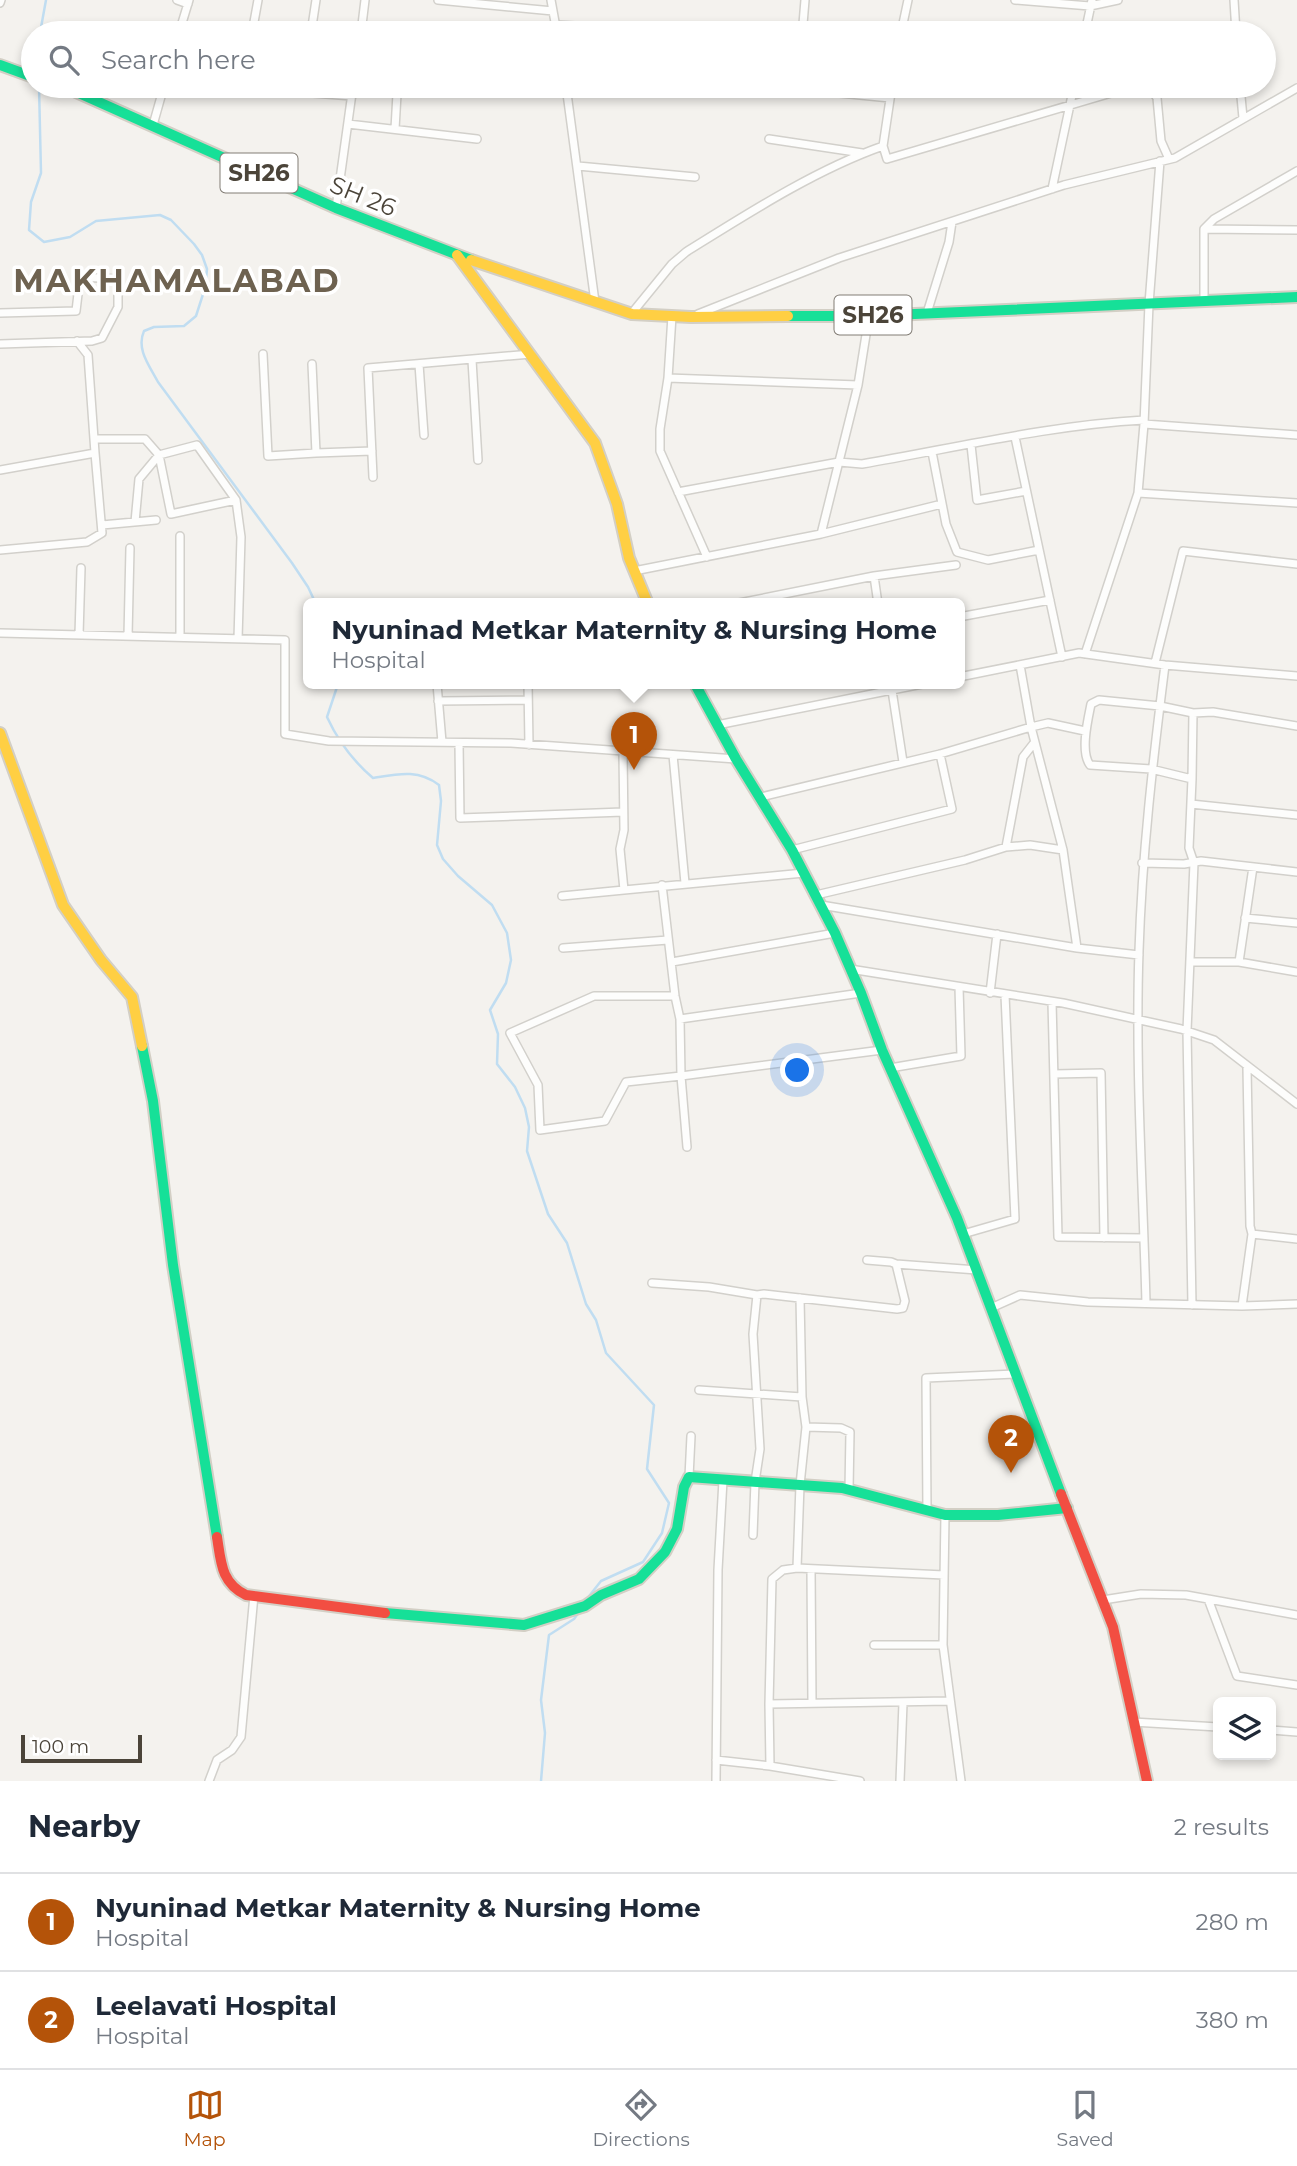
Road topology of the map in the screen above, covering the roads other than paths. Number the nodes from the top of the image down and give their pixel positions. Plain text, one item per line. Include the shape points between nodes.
1 (177, 0) edge
2 (258, 0) edge
3 (316, 0) edge
4 (365, 0) edge
5 (438, 0) edge
6 (551, 0) edge
7 (805, 0) edge
8 (908, 0) edge
9 (1015, 0) edge
10 (1118, 0) edge
11 (1234, 0) edge
12 (1044, 1) edge
13 (188, 2) edge
14 (1091, 3) edge
15 (553, 11) junction
16 (182, 21) edge
17 (254, 21) edge
18 (313, 21) edge
19 (362, 21) edge
20 (555, 21) edge
21 (803, 21) edge
22 (904, 21) edge
23 (1087, 21) edge
24 (1235, 21) edge
25 (0, 65) edge
26 (21, 73) edge
27 (1297, 88) edge
28 (91, 98) edge
29 (161, 98) edge
30 (352, 98) edge
31 (397, 98) edge
32 (568, 98) edge
33 (890, 98) edge
34 (1071, 98) edge
35 (1089, 98) edge
36 (1157, 98) edge
37 (1241, 98) edge
38 (1070, 103) junction
39 (1243, 118) junction
40 (348, 124) junction
41 (153, 125) junction
42 (396, 129) junction
43 (477, 139) dead end
44 (769, 139) dead end
45 (883, 146) junction
46 (863, 153) junction
47 (1169, 159) junction
48 (1160, 161) junction
49 (579, 166) junction
50 (1297, 171) edge
51 (695, 177) dead end
52 (1052, 189) junction
53 (336, 208) junction
54 (952, 222) junction
55 (1204, 229) junction
56 (1297, 230) edge
57 (457, 255) junction
58 (1297, 297) edge
59 (1204, 301) junction
60 (596, 303) junction
61 (1149, 304) junction
62 (0, 313) edge
63 (927, 313) junction
64 (632, 314) junction
65 (672, 316) junction
66 (869, 316) junction
67 (691, 317) junction
68 (77, 341) junction
69 (0, 344) edge
70 (262, 354) dead end
71 (532, 354) junction
72 (472, 360) junction
73 (312, 363) dead end
74 (419, 364) junction
75 (667, 378) junction
76 (858, 384) junction
77 (1144, 422) junction
78 (424, 435) dead end
79 (1297, 435) edge
80 (1015, 437) junction
81 (94, 439) junction
82 (971, 445) junction
83 (372, 451) junction
84 (932, 452) junction
85 (95, 453) junction
86 (316, 453) junction
87 (159, 455) junction
88 (478, 460) dead end
89 (839, 462) junction
90 (0, 470) edge
91 (373, 477) dead end
92 (1026, 491) junction
93 (678, 492) junction
94 (1138, 493) junction
95 (236, 500) junction
96 (1297, 503) edge
97 (942, 504) junction
98 (156, 520) dead end
99 (135, 522) junction
100 (102, 525) junction
101 (821, 534) junction
102 (180, 536) dead end
103 (130, 548) dead end
104 (0, 550) edge
105 (1039, 550) junction
106 (707, 557) junction
107 (1297, 564) edge
108 (956, 565) dead end
109 (81, 568) dead end
110 (634, 571) junction
111 (874, 576) junction
112 (645, 598) edge
113 (764, 598) edge
114 (877, 598) edge
115 (1050, 600) junction
116 (965, 616) edge
117 (0, 633) edge
118 (79, 635) junction
119 (128, 636) junction
120 (180, 637) junction
121 (238, 639) junction
122 (1085, 654) junction
123 (1062, 657) junction
124 (1155, 663) junction
125 (1165, 664) junction
126 (1020, 665) junction
127 (965, 676) edge
128 (1297, 676) edge
129 (437, 689) edge
130 (528, 689) edge
131 (698, 689) edge
132 (882, 689) edge
133 (891, 689) edge
134 (528, 700) junction
135 (438, 701) junction
136 (1160, 706) junction
137 (1193, 713) junction
138 (717, 725) junction
139 (1297, 726) edge
140 (1031, 727) junction
141 (1085, 731) junction
142 (0, 733) edge
143 (442, 742) junction
144 (459, 743) junction
145 (1034, 743) junction
146 (529, 745) junction
147 (623, 752) junction
148 (940, 754) junction
149 (673, 755) junction
150 (736, 759) junction
151 (903, 762) junction
152 (1151, 769) junction
153 (1192, 779) junction
154 (761, 797) junction
155 (1191, 804) junction
156 (623, 812) junction
157 (1297, 815) edge
158 (1006, 847) junction
159 (792, 850) junction
160 (1063, 850) junction
161 (1142, 863) junction
162 (1194, 863) junction
163 (1253, 867) junction
164 (1297, 872) edge
165 (804, 873) junction
166 (685, 883) junction
167 (662, 885) junction
168 (624, 890) junction
169 (562, 896) dead end
170 (818, 900) junction
171 (1245, 918) junction
172 (1297, 923) edge
173 (835, 933) junction
174 (996, 934) junction
175 (668, 940) junction
176 (563, 948) dead end
177 (1077, 948) junction
178 (1139, 954) junction
179 (672, 962) junction
180 (1190, 962) junction
181 (1239, 962) junction
182 (850, 969) junction
183 (1297, 972) edge
184 (959, 987) junction
185 (861, 993) junction
186 (990, 993) junction
187 (1005, 995) junction
188 (675, 996) junction
189 (1052, 1002) junction
190 (680, 1019) junction
191 (1139, 1020) junction
192 (1187, 1031) junction
193 (882, 1051) junction
194 (890, 1068) junction
195 (1247, 1068) junction
196 (1054, 1073) junction
197 (681, 1076) junction
198 (1297, 1104) edge
199 (687, 1147) dead end
200 (963, 1234) junction
201 (1252, 1234) junction
202 (1104, 1238) junction
203 (1144, 1238) junction
204 (1297, 1239) edge
205 (867, 1259) dead end
206 (896, 1264) junction
207 (977, 1270) junction
208 (652, 1283) dead end
209 (757, 1295) junction
210 (800, 1298) junction
211 (1146, 1303) junction
212 (1297, 1304) edge
213 (1192, 1305) junction
214 (1242, 1306) junction
215 (991, 1308) junction
216 (1015, 1374) junction
217 (699, 1390) dead end
218 (756, 1394) junction
219 (802, 1397) junction
220 (806, 1427) junction
221 (691, 1436) dead end
222 (689, 1477) junction
223 (723, 1480) junction
224 (755, 1482) junction
225 (800, 1485) junction
226 (849, 1490) junction
227 (1067, 1508) junction
228 (927, 1510) junction
229 (945, 1515) junction
230 (753, 1535) dead end
231 (797, 1568) junction
232 (811, 1569) junction
233 (944, 1575) junction
234 (254, 1595) junction
235 (1208, 1599) junction
236 (1103, 1600) junction
237 (1297, 1615) edge
238 (874, 1645) dead end
239 (943, 1645) junction
240 (1297, 1685) edge
241 (948, 1701) junction
242 (812, 1702) junction
243 (902, 1703) junction
244 (769, 1704) junction
245 (1133, 1722) junction
246 (1213, 1727) edge
247 (1276, 1730) edge
248 (1297, 1732) edge
249 (716, 1760) junction
250 (770, 1766) junction
251 (209, 1781) edge
252 (716, 1781) edge
253 (860, 1781) edge
254 (900, 1781) edge
255 (961, 1781) edge
256 (1147, 1781) edge

1 - 13 street
2 - 17 street
3 - 18 street
4 - 19 street
5 - 15 street
6 - 15 street
7 - 21 street
8 - 22 street
9 - 12 street
10 - 14 street
11 - 24 street
12 - 14 street
13 - 16 street
14 - 23 street
15 - 20 street
25 - 26 main road
27 - 39 street
28 - 41 main road, SH 26 / SH26
29 - 41 street
30 - 40 street
31 - 42 street
32 - 49 street
33 - 45 street
34 - 38 street
35 - 38 street
36 - 47 street via 1161,141
37 - 39 street
38 - 45 street via 887,159
38 - 52 street
39 - 47 street
40 - 42 street
40 - 53 street
41 - 53 main road, SH 26 / SH26
42 - 43 street
44 - 46 street
45 - 46 street
46 - 64 street via 686,252
47 - 48 street
48 - 52 street
48 - 61 street
49 - 51 street
49 - 60 street
50 - 55 street
52 - 54 street
53 - 57 main road, SH 26 / SH26
54 - 63 street
54 - 67 street via 839,258
55 - 56 street
55 - 59 street
57 - 60 main road, SH26
57 - 71 main road
58 - 59 main road, SH26
59 - 61 main road, SH26
60 - 64 main road, SH26
61 - 63 main road, SH26
61 - 77 street
62 - 68 street via 76,310 80,277 118,279 118,307 102,338
63 - 66 main road, SH26
64 - 65 main road, SH26
65 - 67 main road, SH26
65 - 75 street
66 - 67 main road, SH26
66 - 76 street
68 - 69 street
68 - 81 street via 88,355
70 - 86 street via 268,456
71 - 72 street
71 - 110 main road via 596,443
72 - 74 street
72 - 88 street
73 - 86 street
74 - 78 street
74 - 83 street via 368,368
75 - 76 street
75 - 93 street via 660,451
76 - 89 street
77 - 79 street
77 - 80 street
77 - 94 street
80 - 82 street
80 - 92 street
81 - 85 street
81 - 87 street via 145,439
82 - 84 street
82 - 92 street via 977,500
83 - 86 street
83 - 91 street
84 - 89 street via 862,464
84 - 97 street
85 - 90 street
85 - 100 street
87 - 95 street via 197,445
87 - 95 street via 171,514
87 - 99 street via 139,479
89 - 93 street
89 - 101 street
92 - 105 street
93 - 106 street
94 - 96 street
94 - 122 street
95 - 121 street via 241,537
97 - 101 street
97 - 105 street via 957,552 988,560
98 - 99 street
99 - 100 street
100 - 104 street via 102,533 87,542
101 - 106 street
102 - 120 street
103 - 119 street
105 - 115 street
106 - 110 street
107 - 124 street via 1184,551
108 - 111 street
109 - 118 street
110 - 112 main road
111 - 113 street
111 - 114 street
115 - 116 street
115 - 123 street
117 - 118 street
118 - 119 street
119 - 120 street
120 - 121 street
121 - 143 street via 285,640 285,734 329,741
122 - 123 street
122 - 124 street
123 - 126 street
124 - 125 street
125 - 128 street
125 - 136 street
126 - 127 street
126 - 140 street
129 - 135 street
130 - 134 street
131 - 138 main road
132 - 138 street
133 - 151 street
134 - 135 street
134 - 146 street
135 - 143 street
136 - 137 street
136 - 141 street via 1099,700 1091,704
136 - 152 street
137 - 139 street
137 - 153 street
138 - 150 main road
140 - 141 street via 1048,723
140 - 145 street
140 - 148 street
141 - 152 street via 1090,765
142 - 234 main road via 64,905 100,960 132,997 153,1101 173,1265 223,1574 234,1589
143 - 144 street
144 - 146 street
144 - 156 street via 460,818
145 - 158 street via 1023,757
145 - 160 street
146 - 147 street
147 - 149 street
147 - 156 street
148 - 151 street
148 - 159 street via 953,809
149 - 150 street
149 - 166 street
150 - 154 main road
151 - 154 street
152 - 153 street
152 - 161 street
153 - 155 street
154 - 159 main road
155 - 157 street
155 - 162 street via 1189,848
156 - 168 street
158 - 160 street
158 - 170 street
159 - 165 main road
160 - 177 street
161 - 162 street
161 - 178 street
162 - 163 street
162 - 180 street
163 - 164 street
163 - 171 street
165 - 166 street
165 - 170 main road
166 - 167 street
167 - 168 street
167 - 175 street
168 - 169 street
170 - 173 main road
170 - 174 street
171 - 172 street
171 - 181 street
173 - 179 street
173 - 182 main road
174 - 177 street
174 - 186 street
175 - 176 street
175 - 179 street
177 - 178 street
178 - 191 street
179 - 188 street
180 - 181 street
180 - 192 street
181 - 183 street
182 - 184 street
182 - 185 main road
184 - 186 street
184 - 194 street via 961,1056
185 - 190 street
185 - 193 main road
186 - 187 street
187 - 189 street
187 - 200 street via 1015,1219
188 - 190 street
188 - 197 street via 594,996 510,1032 538,1085 540,1130 605,1121 626,1082
189 - 191 street
189 - 196 street
190 - 197 street
191 - 192 street
191 - 203 street
192 - 195 street via 1214,1040
192 - 213 street
193 - 194 main road
193 - 197 street
194 - 200 main road
195 - 198 street
195 - 201 street
196 - 202 street via 1058,1237
196 - 202 street via 1101,1073
197 - 199 street
200 - 207 main road
201 - 204 street
201 - 214 street
202 - 203 street
203 - 211 street
205 - 206 street
206 - 207 street
206 - 210 street via 903,1308
207 - 215 main road
208 - 209 street
209 - 210 street
209 - 218 street via 753,1334
210 - 219 street
211 - 213 street
211 - 215 street via 1020,1295
212 - 214 street
213 - 214 street
215 - 216 main road
216 - 227 main road
216 - 228 street via 926,1378
217 - 218 street
218 - 219 street
218 - 224 street via 760,1449
219 - 220 street
220 - 225 street
220 - 226 street via 850,1432
221 - 222 street
222 - 223 main road
222 - 234 main road via 677,1529 650,1570 579,1607 524,1625
223 - 224 main road
223 - 249 street
224 - 225 main road
224 - 230 street
225 - 226 main road
225 - 231 street
226 - 228 main road
227 - 229 main road
227 - 236 main road
228 - 229 main road
229 - 233 street
231 - 232 street
231 - 244 street via 783,1570 772,1579
232 - 233 street
232 - 242 street
233 - 239 street
234 - 251 street via 241,1737 217,1760
235 - 236 street via 1141,1594
235 - 237 street
235 - 240 street via 1237,1676
236 - 245 main road
238 - 239 street
239 - 241 street
241 - 243 street
241 - 255 street
242 - 243 street
242 - 244 street
243 - 254 street
244 - 250 street
245 - 246 street
245 - 256 main road
247 - 248 street
249 - 250 street
249 - 252 street
250 - 253 street

